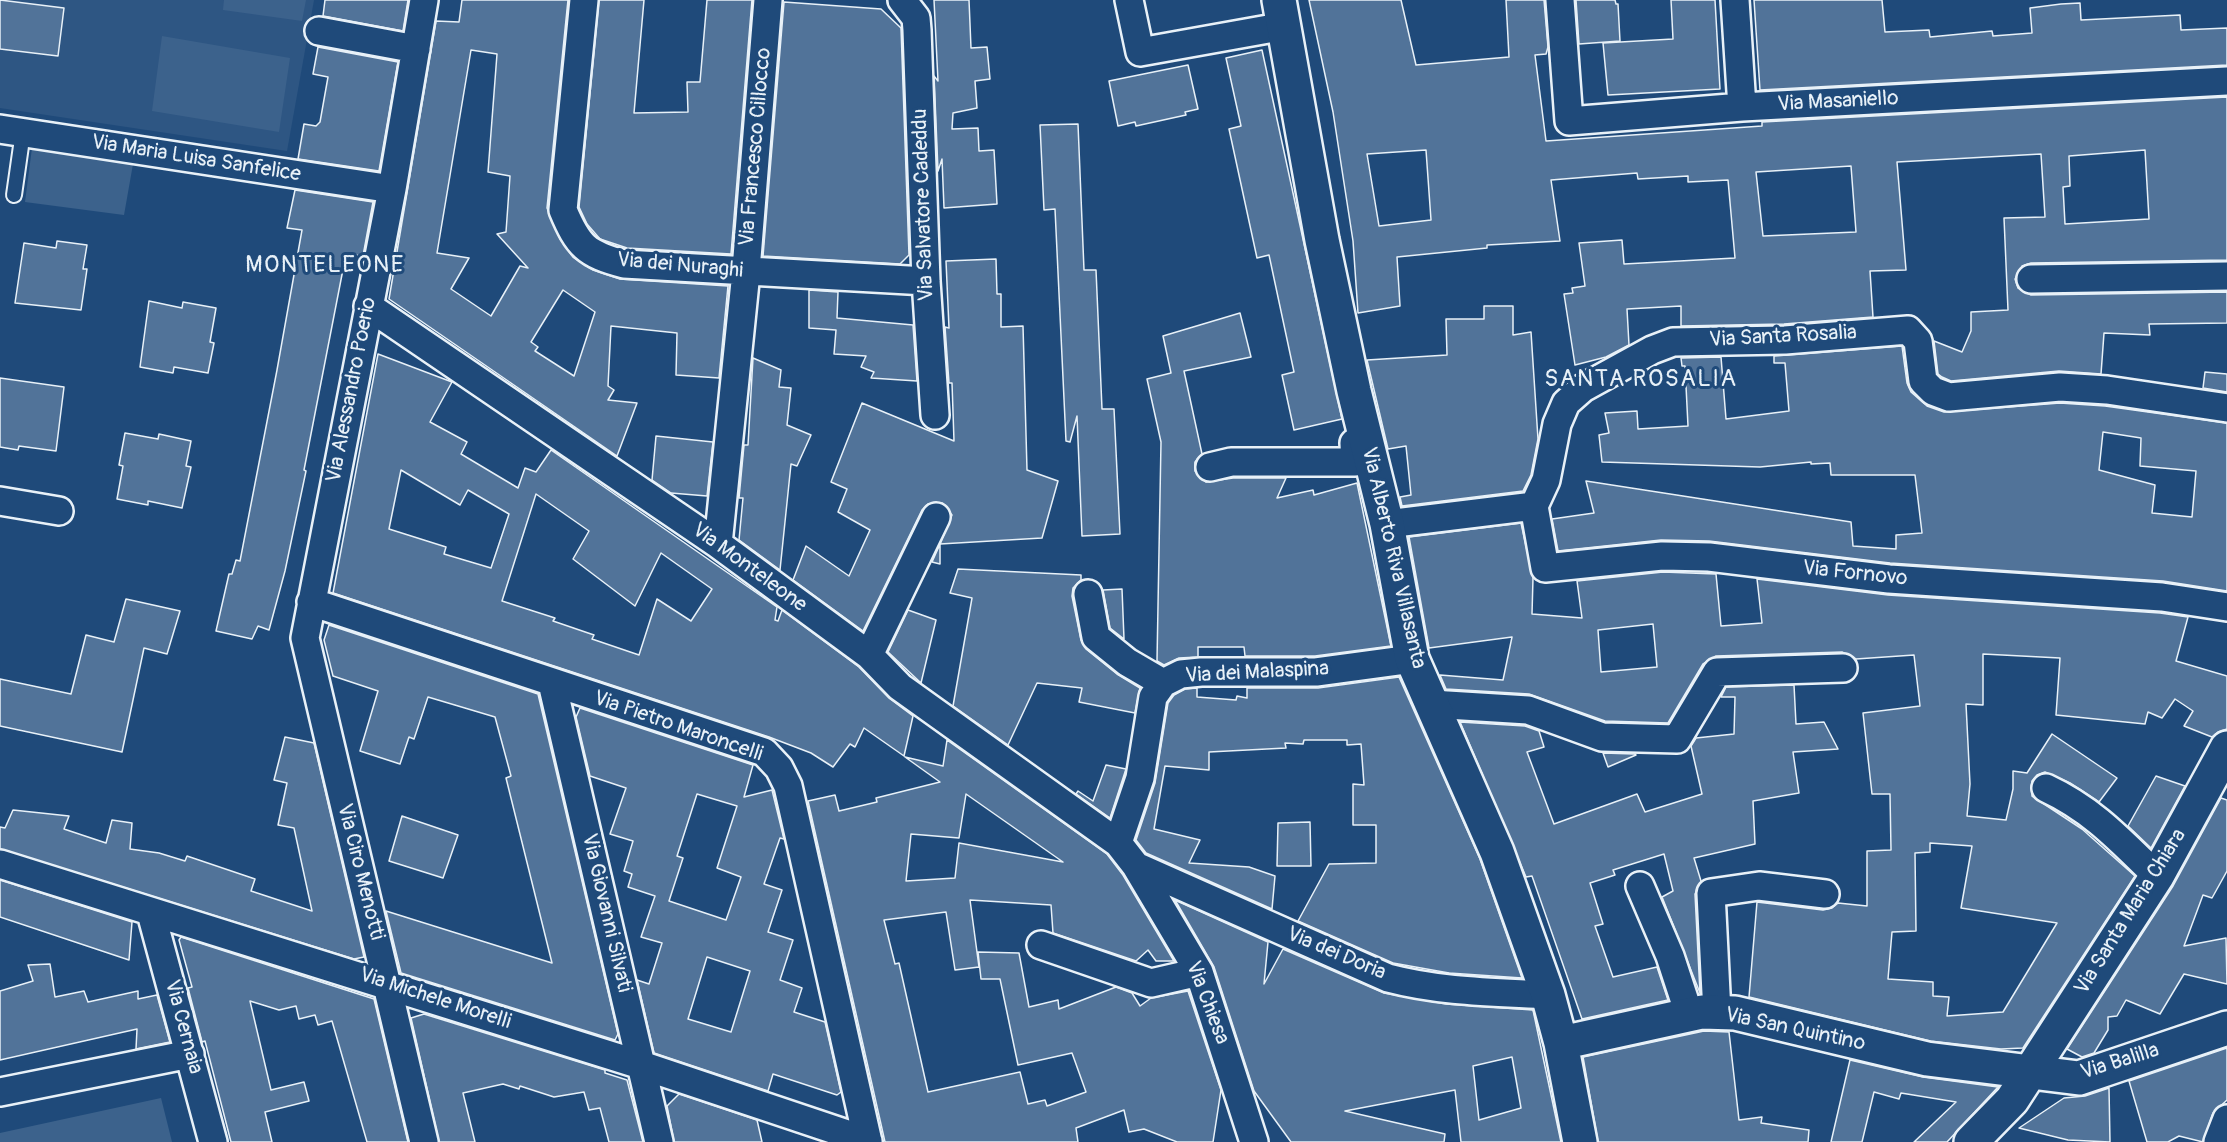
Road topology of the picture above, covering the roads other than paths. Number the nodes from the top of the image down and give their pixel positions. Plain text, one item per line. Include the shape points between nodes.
1 (424, 0) edge
2 (584, 0) edge
3 (768, 0) edge
4 (902, 0) edge
5 (1130, 0) edge
6 (1560, 0) edge
7 (1735, 0) edge
8 (1282, 13) edge
9 (319, 31) dead end
10 (416, 49) junction
11 (2227, 81) edge
12 (1742, 106) junction
13 (12, 130) edge
14 (392, 189) junction
15 (14, 195) dead end
16 (746, 272) junction
17 (2227, 276) edge
18 (2031, 279) dead end
19 (926, 281) junction
20 (369, 306) junction
21 (2227, 408) edge
22 (935, 414) dead end
23 (1367, 443) junction
24 (1210, 468) dead end
25 (0, 501) edge
26 (1534, 507) junction
27 (59, 511) dead end
28 (936, 517) dead end
29 (1387, 524) junction
30 (718, 544) junction
31 (1088, 594) dead end
32 (311, 602) junction
33 (2227, 607) edge
34 (869, 655) junction
35 (1412, 659) junction
36 (1843, 668) dead end
37 (552, 683) junction
38 (1163, 683) junction
39 (1431, 704) junction
40 (2227, 748) edge
41 (2046, 788) dead end
42 (1118, 843) junction
43 (0, 864) edge
44 (1136, 866) junction
45 (2157, 876) junction
46 (1640, 886) dead end
47 (1825, 894) dead end
48 (151, 913) junction
49 (1041, 945) dead end
50 (1199, 972) junction
51 (387, 984) junction
52 (1548, 995) junction
53 (1703, 1013) junction
54 (2227, 1028) edge
55 (1561, 1043) junction
56 (190, 1054) junction
57 (641, 1065) junction
58 (2030, 1072) junction
59 (0, 1092) edge
60 (2227, 1119) edge
61 (213, 1142) edge
62 (424, 1142) edge
63 (659, 1142) edge
64 (868, 1142) edge
65 (1254, 1142) edge
66 (1580, 1142) edge
67 (1971, 1142) edge
68 (2218, 1142) edge

1 - 10 street, Via Alessandro Poerio
2 - 16 street, Via dei Nuraghi via 563,210 573,234 596,256 624,264
3 - 16 street, Via Francesco Cillocco
4 - 19 street, Via Salvatore Cadeddu via 916,18
5 - 8 street, Via Alberto Riva Villasanta via 1140,52
6 - 12 street, Via Masaniello via 1569,121
7 - 12 street
8 - 23 street, Via Alberto Riva Villasanta via 1322,240
9 - 10 street
10 - 14 street, Via Alessandro Poerio
11 - 12 street, Via Masaniello
13 - 14 street, Via Maria Luisa Sanfelice
13 - 15 lane
14 - 20 street, Via Alessandro Poerio
16 - 19 street, Via dei Nuraghi
16 - 30 street, Via Francesco Cillocco
17 - 18 street
19 - 22 street, Via Salvatore Cadeddu
20 - 30 street, Via Monteleone
20 - 32 street, Via Alessandro Poerio
21 - 26 street, Via Santa Rosalia via 2108,390 2060,387 1949,397 1933,391 1923,381 1917,341 1908,330 1785,340 1673,342 1583,388 1566,403 1557,424 1546,480
23 - 24 street via 1354,442 1354,462 1231,462
23 - 29 street, Via Alberto Riva Villasanta
25 - 27 street
26 - 29 street
26 - 33 street, Via Fornovo via 1545,568 1662,556 1709,557 1889,579 2162,597
28 - 34 street
29 - 35 street, Via Alberto Riva Villasanta
30 - 34 street, Via Monteleone
31 - 38 street via 1087,638
32 - 37 street, Via Pietro Maroncelli
32 - 51 street, Via Ciro Menotti via 305,638 312,674
34 - 42 street, Via Monteleone via 900,687
35 - 38 street, Via dei Malaspina via 1316,672 1201,672 1181,674
35 - 39 street, Via Alberto Riva Villasanta
36 - 39 street via 1717,672 1677,739 1602,737 1528,710
37 - 57 street, Via Giovanni Silvati
37 - 64 street, Via Pietro Maroncelli via 764,752 779,768 788,786
38 - 42 street, Via dei Malaspina via 1153,697 1140,778
39 - 52 street, Via Alberto Riva Villasanta via 1497,852
40 - 45 street, Via Santa Maria Chiara
41 - 45 street via 2075,801 2097,818
42 - 44 street, Via Chiesa
43 - 48 street, Via Michele Morelli
44 - 50 street, Via Chiesa
44 - 52 street, Via dei Doria via 1388,978 1417,986
45 - 58 street, Via Santa Maria Chiara
46 - 53 street via 1670,956
47 - 53 street via 1759,886 1711,893 1716,952
48 - 51 street, Via Michele Morelli
48 - 56 street, Via Cernaia
49 - 50 street via 1151,983
50 - 65 street, Via Chiesa
51 - 57 street, Via Michele Morelli
51 - 62 street, Via Ciro Menotti
52 - 55 street, Via Alberto Riva Villasanta
53 - 55 street, Via San Quintino
53 - 58 street, Via San Quintino via 1735,1013 1927,1059
54 - 58 street, Via Balilla via 2079,1078
55 - 66 street, Via Alberto Riva Villasanta
56 - 59 street
56 - 61 street, Via Cernaia
57 - 63 street, Via Giovanni Silvati
57 - 64 street, Via Michele Morelli
58 - 67 street via 2012,1100
60 - 68 street

